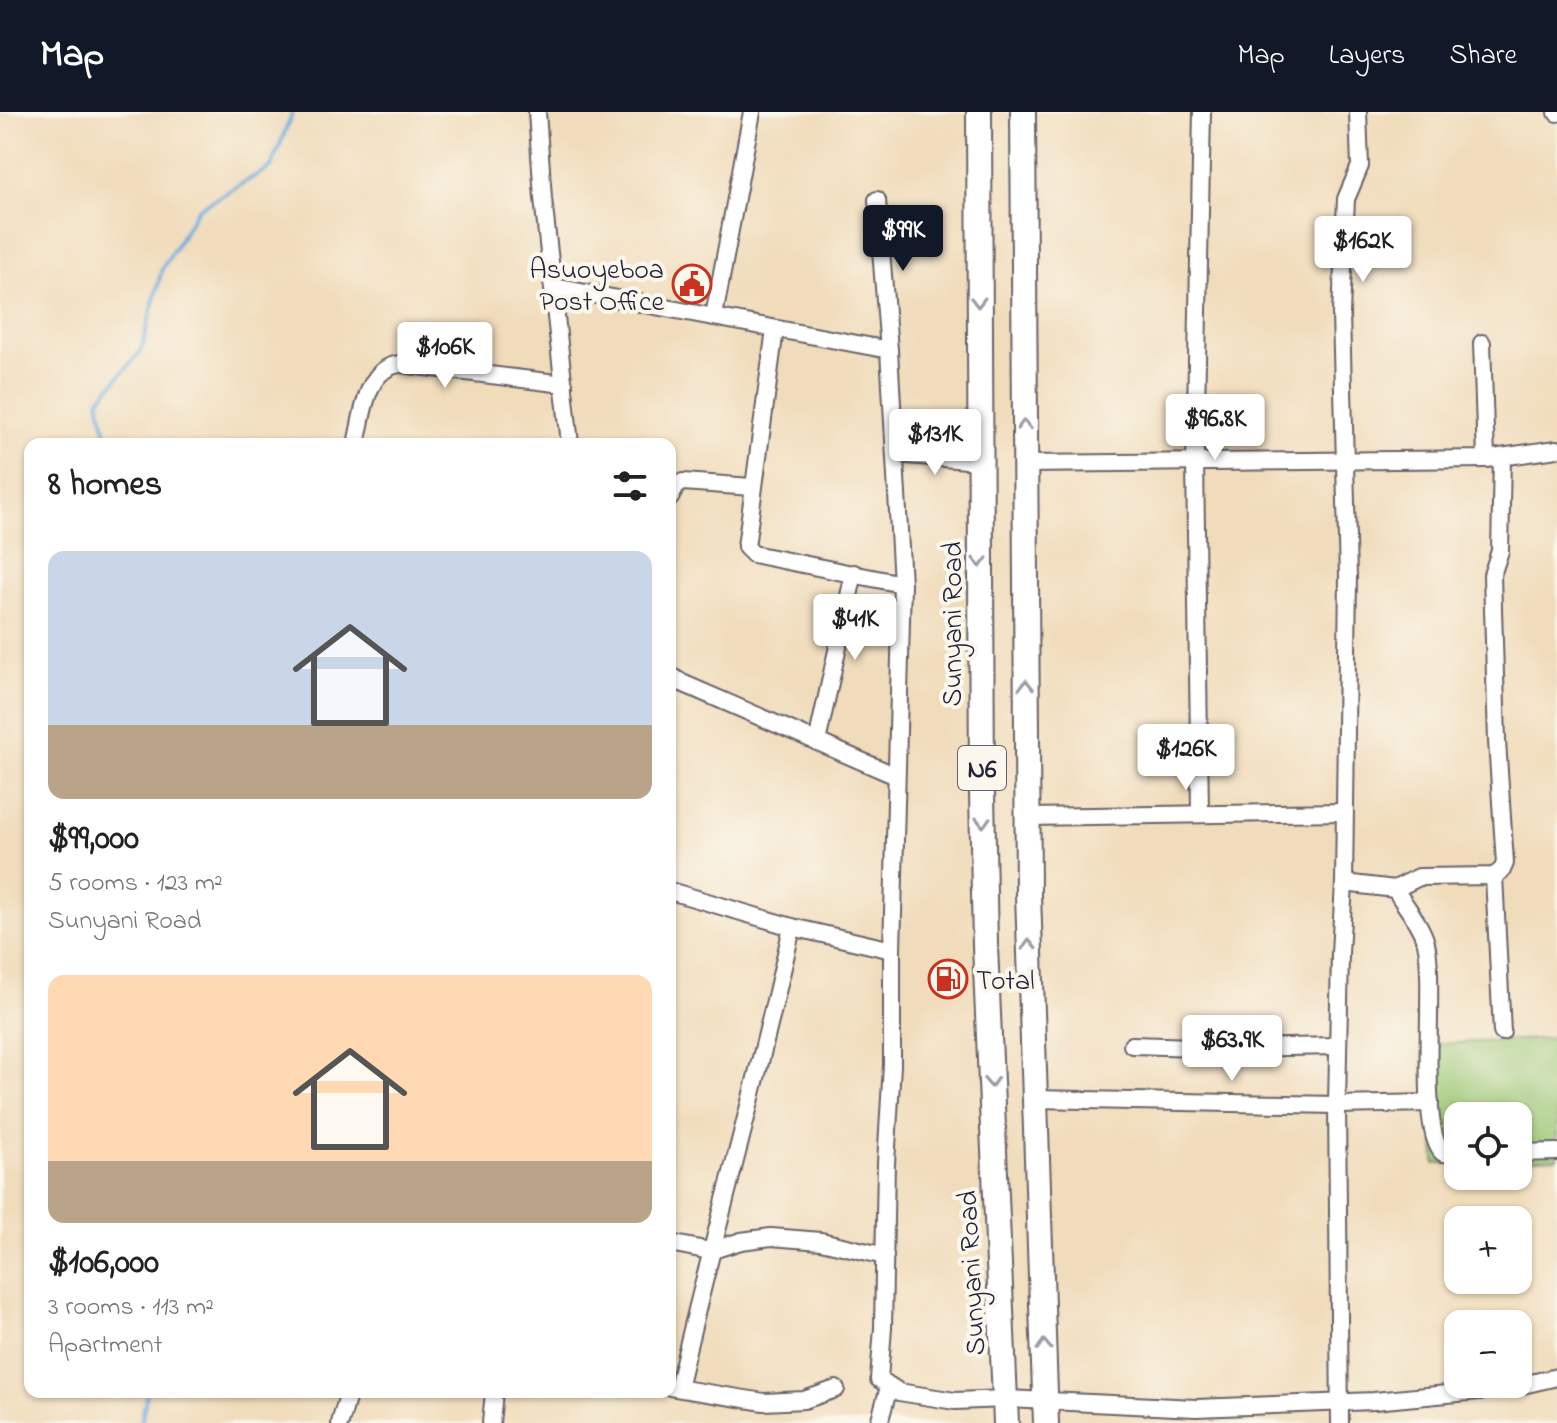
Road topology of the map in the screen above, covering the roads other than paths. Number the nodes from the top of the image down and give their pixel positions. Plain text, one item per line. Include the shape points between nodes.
1 (537, 112) edge
2 (752, 112) edge
3 (979, 112) edge
4 (1023, 112) edge
5 (1202, 112) edge
6 (1358, 112) edge
7 (877, 200) dead end
8 (554, 287) junction
9 (714, 316) junction
10 (775, 329) junction
11 (1482, 343) dead end
12 (889, 350) junction
13 (564, 384) junction
14 (358, 438) edge
15 (569, 438) edge
16 (1557, 449) edge
17 (895, 454) junction
18 (1494, 458) junction
19 (979, 461) junction
20 (1195, 461) junction
21 (1345, 461) junction
22 (1025, 464) junction
23 (676, 487) edge
24 (752, 487) junction
25 (854, 573) junction
26 (902, 584) junction
27 (676, 679) edge
28 (817, 742) junction
29 (896, 776) junction
30 (1200, 812) junction
31 (1343, 812) junction
32 (1029, 817) junction
33 (1494, 876) junction
34 (1344, 883) junction
35 (1395, 889) junction
36 (676, 893) edge
37 (792, 927) junction
38 (892, 950) junction
39 (1502, 1032) dead end
40 (1132, 1045) dead end
41 (1338, 1046) junction
42 (1034, 1099) junction
43 (1430, 1103) junction
44 (1337, 1105) junction
45 (1557, 1152) edge
46 (1444, 1153) edge
47 (1532, 1153) edge
48 (676, 1244) edge
49 (710, 1251) junction
50 (885, 1256) junction
51 (1557, 1377) edge
52 (676, 1380) edge
53 (889, 1387) junction
54 (676, 1388) edge
55 (836, 1389) dead end
56 (347, 1398) edge
57 (493, 1398) edge
58 (1340, 1403) junction
59 (1006, 1411) edge
60 (1046, 1412) edge
61 (340, 1423) edge
62 (491, 1423) edge
63 (879, 1423) edge
64 (1340, 1423) edge

1 - 8 street
2 - 9 street
3 -> 19 main road, Sunyani Road / N6
22 -> 4 main road, N6
5 - 20 street
6 - 21 street via 1360,166 1346,199 1341,314
7 - 12 street
8 - 9 street
8 - 13 street
9 - 10 street
10 - 12 street
10 - 24 street
11 - 18 street
12 - 17 street
13 - 14 street via 390,365 372,383
13 - 15 street
16 - 18 street
17 - 19 street
17 - 26 street
18 - 21 street
18 - 33 street via 1500,551 1492,575 1505,863
19 -> 59 main road, Sunyani Road / N6 via 985,946
20 - 21 street
20 - 22 street
20 - 30 street
21 - 31 street
32 -> 22 main road, N6
23 - 24 street via 683,482
24 - 25 street via 749,551
25 - 26 street
25 - 28 street
26 - 29 street
27 - 28 street
28 - 29 street
29 - 38 street
30 - 31 street
30 - 32 street
31 - 34 street
42 -> 32 main road, N6
33 - 35 street via 1419,877
33 - 39 street
34 - 35 street
34 - 41 street
35 - 43 street via 1427,950
36 - 37 street
37 - 38 street
37 - 49 street
38 - 50 street
40 - 41 street
41 - 44 street
42 - 44 street
60 -> 42 main road, N6
43 - 44 street
43 - 46 street via 1434,1142
44 - 58 street
45 - 47 street
48 - 49 street
49 - 50 street via 771,1237 821,1241
49 - 52 street
50 - 53 street via 879,1379
51 - 58 street via 1510,1388
53 - 59 street
53 - 63 street
54 - 55 street via 764,1402 804,1400
56 - 61 street
57 - 62 street
58 - 60 street
58 - 64 street
59 - 60 street

